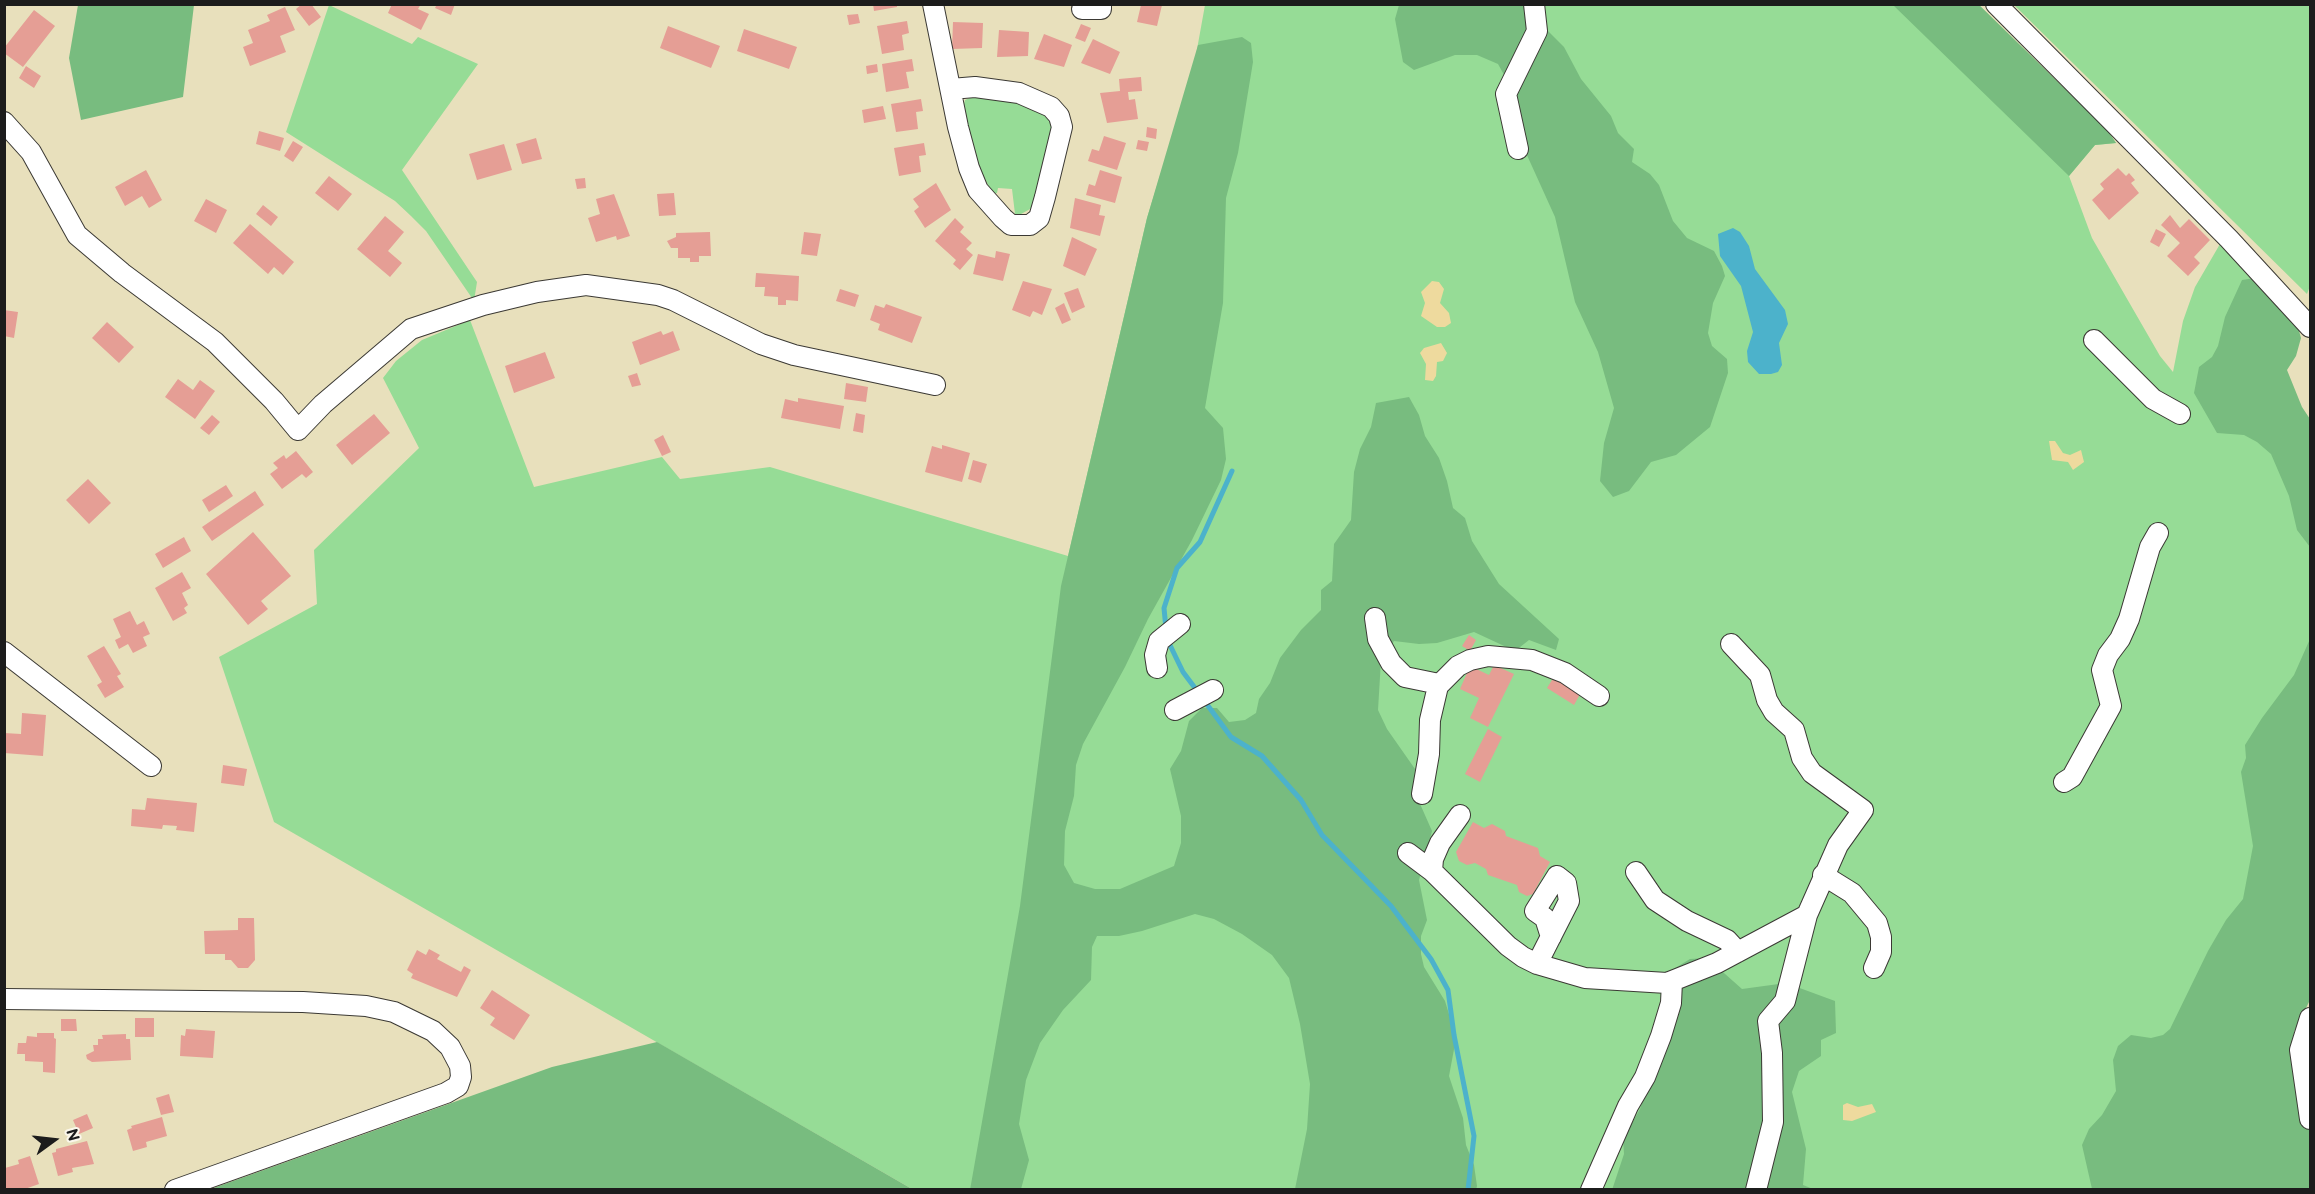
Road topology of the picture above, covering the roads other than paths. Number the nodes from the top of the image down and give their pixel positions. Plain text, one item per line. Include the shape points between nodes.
1 (933, 4) edge
2 (1534, 4) edge
3 (1996, 4) edge
4 (951, 89) junction
5 (4, 122) edge
6 (1518, 149) dead end
7 (2310, 327) edge
8 (2094, 340) dead end
9 (934, 385) dead end
10 (2180, 414) dead end
11 (2158, 532) dead end
12 (1375, 618) dead end
13 (1171, 633) dead end
14 (1731, 644) dead end
15 (4, 652) edge
16 (1157, 668) dead end
17 (1439, 684) junction
18 (1205, 694) dead end
19 (1599, 696) dead end
20 (1175, 710) dead end
21 (151, 765) dead end
22 (2064, 782) dead end
23 (1422, 794) dead end
24 (1460, 815) dead end
25 (1408, 853) dead end
26 (1432, 871) junction
27 (1636, 872) dead end
28 (1823, 875) junction
29 (1807, 915) junction
30 (1551, 937) dead end
31 (1738, 952) junction
32 (1537, 964) junction
33 (1874, 968) dead end
34 (1672, 981) junction
35 (4, 999) edge
36 (2310, 1018) edge
37 (2310, 1119) edge
38 (175, 1190) edge
39 (1592, 1190) edge
40 (1756, 1190) edge

1 - 4 street
2 - 6 street via 1537,31 1506,94
3 - 7 street via 2229,239
4 - 4 street via 975,87 1019,93 1051,107 1059,116 1062,127 1045,197 1039,218 1030,225 1011,225 978,190 962,144
5 - 9 street via 31,152 77,235 215,342 249,374 293,437 323,404 411,329 483,305 586,285 658,295 761,344 794,355
8 - 10 street via 2153,399
11 - 22 street via 2129,620 2102,670 2111,706 2072,777
12 - 17 street via 1378,639 1391,663 1405,676
13 - 16 street via 1155,655
14 - 28 street via 1760,675 1767,700 1794,730 1802,758 1812,773 1863,810
15 - 21 street
17 - 19 street via 1458,666 1488,656 1545,663
17 - 23 street via 1430,720
18 - 20 street
24 - 26 street via 1440,843 1432,859
25 - 26 street
26 - 32 street via 1508,946
27 - 31 street via 1654,900 1727,940
28 - 29 street
28 - 33 street via 1852,894 1877,923 1881,952
29 - 31 street
29 - 40 street via 1785,1001 1768,1021 1773,1122
30 - 32 street
31 - 34 street
32 - 34 street via 1608,981
34 - 39 street via 1671,1003 1661,1036
35 - 38 street via 366,1006 394,1012 433,1031 450,1047 460,1066 458,1086 446,1092
36 - 37 street via 2300,1050

